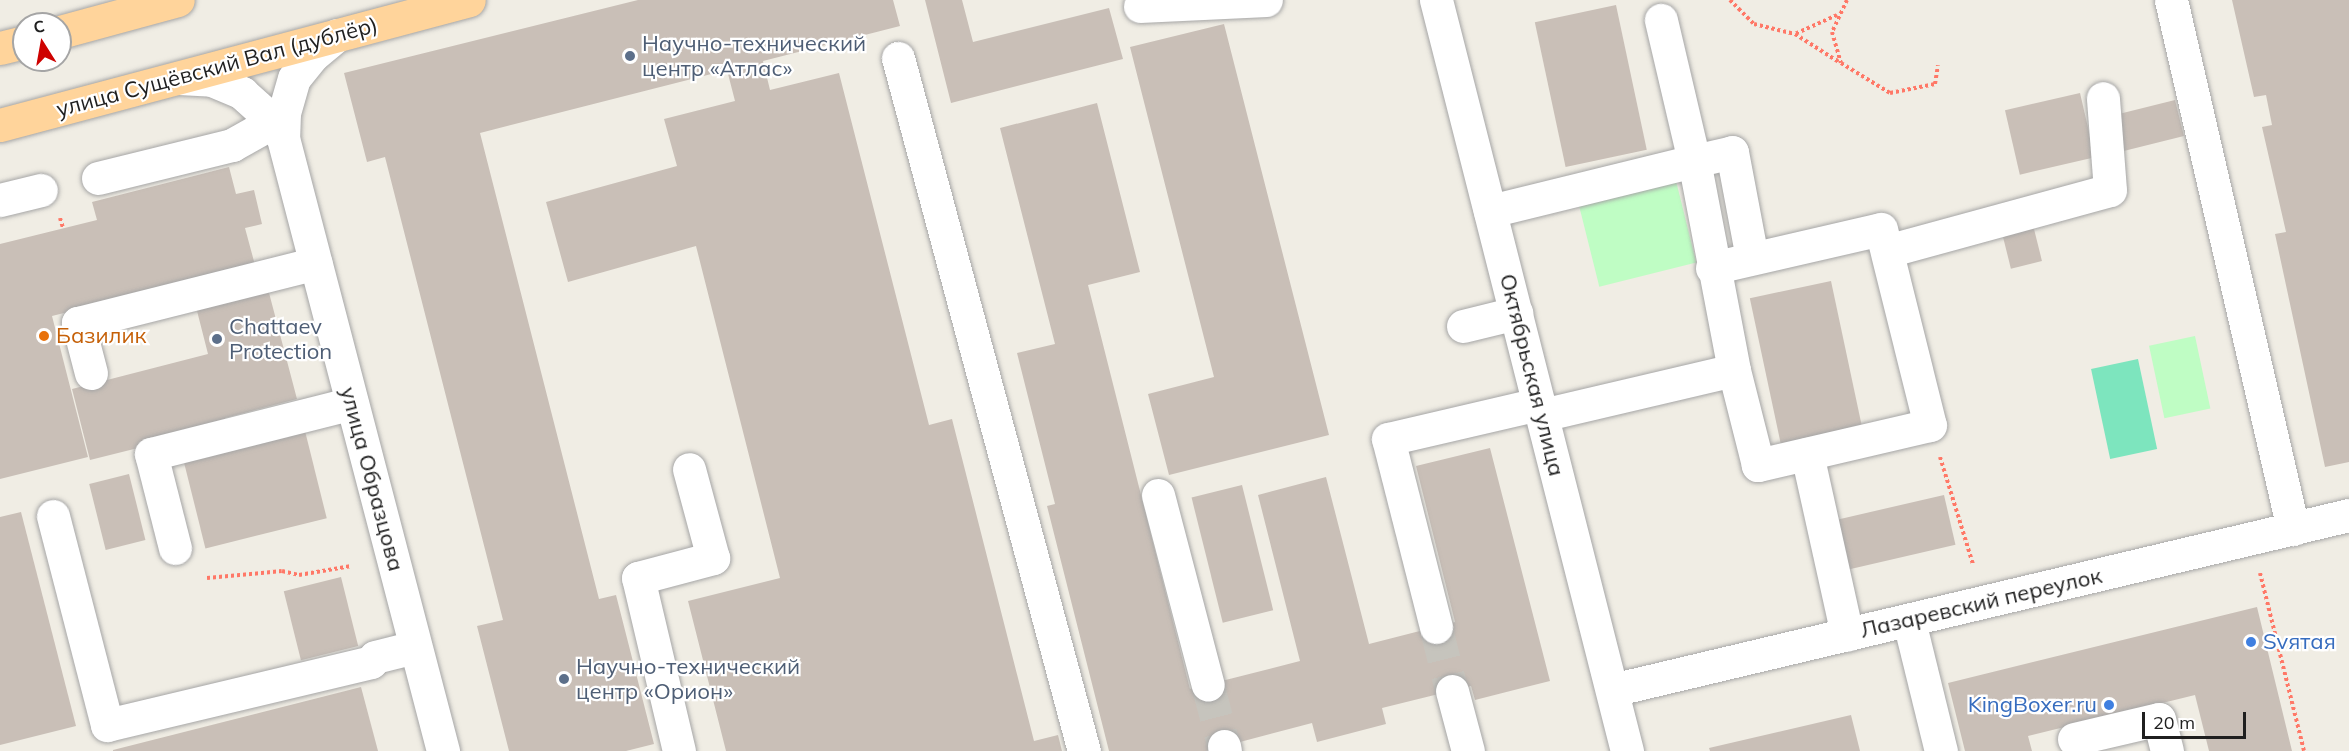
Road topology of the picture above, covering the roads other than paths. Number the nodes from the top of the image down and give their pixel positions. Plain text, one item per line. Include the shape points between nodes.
1 (178, 0) edge
2 (470, 0) edge
3 (1266, 0) edge
4 (1436, 0) edge
5 (2171, 0) edge
6 (1140, 6) dead end
7 (1661, 20) dead end
8 (72, 29) edge
9 (338, 35) junction
10 (898, 58) dead end
11 (180, 78) junction
12 (2103, 98) dead end
13 (0, 125) edge
14 (278, 130) junction
15 (1695, 161) junction
16 (98, 178) dead end
17 (41, 190) dead end
18 (0, 200) edge
19 (1490, 211) junction
20 (1887, 251) junction
21 (1752, 258) junction
22 (316, 263) junction
23 (1712, 268) junction
24 (1516, 313) junction
25 (1463, 326) dead end
26 (1734, 370) junction
27 (91, 373) dead end
28 (352, 402) junction
29 (1541, 409) junction
30 (1807, 454) junction
31 (689, 469) dead end
32 (1158, 495) dead end
33 (2349, 515) edge
34 (53, 516) dead end
35 (2293, 529) junction
36 (175, 548) dead end
37 (1908, 621) junction
38 (1436, 627) tunnel mouth
39 (1847, 635) junction
40 (416, 647) junction
41 (1208, 685) tunnel mouth
42 (1612, 690) junction
43 (1452, 691) tunnel mouth
44 (2074, 739) dead end
45 (1619, 749) edge
46 (443, 751) edge
47 (679, 751) edge
48 (1084, 751) edge
49 (1468, 751) edge
50 (1941, 751) edge
51 (2168, 751) edge

1 - 8 main road
2 - 9 main road, улица Сущёвский Вал (дублёр)
3 - 6 street
4 - 19 street, Октябрьская улица
5 - 35 street
7 - 15 street
9 - 11 main road, улица Сущёвский Вал (дублёр)
9 - 14 street, улица Образцова via 312,56 294,78
10 - 48 street
11 - 13 main road, улица Сущёвский Вал (дублёр)
11 - 14 street via 212,80 242,93
12 - 20 street via 2110,190
14 - 16 street
14 - 22 street, улица Образцова
15 - 19 street
15 - 21 street via 1732,152
15 - 23 street
17 - 18 street
19 - 24 street, Октябрьская улица
20 - 21 street via 1881,229
20 - 30 street via 1930,425
21 - 23 street
22 - 27 street via 78,323
22 - 28 street, улица Образцова
23 - 26 street
24 - 25 street
24 - 29 street, Октябрьская улица
26 - 29 street
26 - 30 street via 1758,465
28 - 36 street via 151,454
28 - 40 street, улица Образцова
29 - 38 street via 1388,440
29 - 42 street, Октябрьская улица
30 - 39 street
31 - 47 street via 713,558 638,578
32 - 41 street
33 - 35 street, Лазаревский переулок
34 - 40 street via 108,725 371,662 375,657
35 - 37 street, Лазаревский переулок
37 - 39 street, Лазаревский переулок
37 - 50 street
39 - 42 street, Лазаревский переулок
40 - 46 street, улица Образцова
42 - 45 street, Октябрьская улица
43 - 49 street
44 - 51 street via 2159,718

